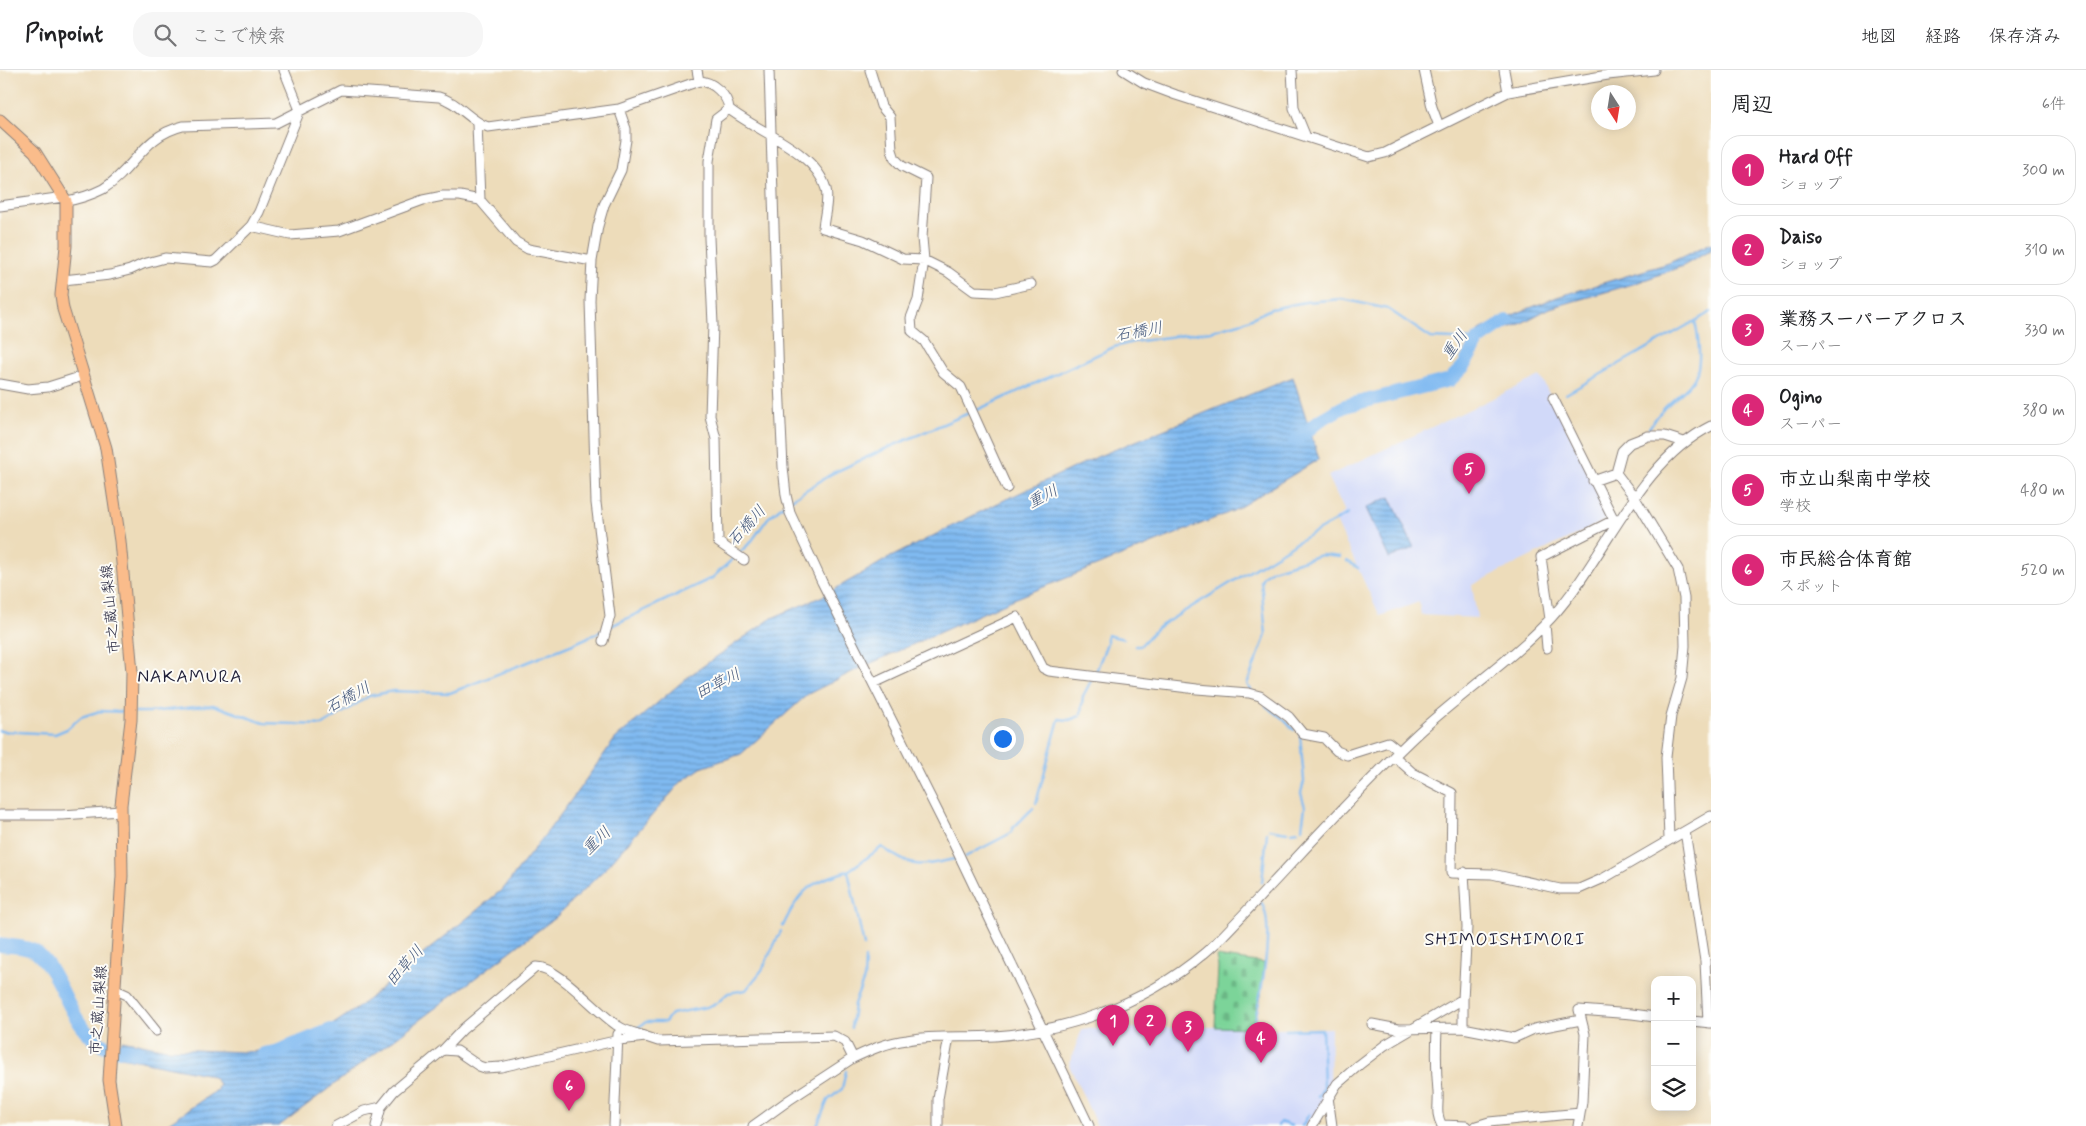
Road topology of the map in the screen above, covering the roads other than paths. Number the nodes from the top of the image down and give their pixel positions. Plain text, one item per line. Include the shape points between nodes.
1 (284, 70) edge
2 (697, 70) edge
3 (769, 70) edge
4 (870, 70) edge
5 (1123, 70) edge
6 (1292, 70) edge
7 (1424, 70) edge
8 (1504, 70) edge
9 (1654, 70) edge
10 (699, 81) junction
11 (1508, 92) junction
12 (619, 109) junction
13 (729, 109) junction
14 (300, 110) junction
15 (0, 120) edge
16 (477, 124) junction
17 (1439, 126) junction
18 (771, 134) junction
19 (1306, 137) junction
20 (65, 199) junction
21 (480, 200) junction
22 (0, 206) edge
23 (251, 226) junction
24 (924, 260) junction
25 (592, 261) junction
26 (63, 280) junction
27 (1031, 284) dead end
28 (83, 376) junction
29 (0, 384) edge
30 (1552, 398) dead end
31 (1711, 426) edge
32 (1684, 442) junction
33 (1616, 473) junction
34 (1593, 481) junction
35 (1007, 488) dead end
36 (1635, 498) junction
37 (744, 560) dead end
38 (1548, 621) junction
39 (603, 640) dead end
40 (1547, 648) dead end
41 (874, 683) junction
42 (1397, 754) junction
43 (120, 811) junction
44 (0, 815) edge
45 (1711, 816) edge
46 (1685, 831) junction
47 (1670, 839) junction
48 (1464, 872) junction
49 (116, 990) junction
50 (1463, 999) junction
51 (1651, 1016) edge
52 (1581, 1020) junction
53 (1696, 1022) edge
54 (1710, 1023) edge
55 (1372, 1024) dead end
56 (618, 1026) junction
57 (1414, 1028) junction
58 (1463, 1028) junction
59 (1043, 1029) junction
60 (1437, 1029) junction
61 (156, 1031) dead end
62 (646, 1036) junction
63 (949, 1037) junction
64 (619, 1040) junction
65 (444, 1050) junction
66 (852, 1058) junction
67 (1328, 1097) junction
68 (381, 1107) junction
69 (1580, 1113) junction
70 (1442, 1125) edge
71 (116, 1126) edge
72 (336, 1126) edge
73 (376, 1126) edge
74 (614, 1126) edge
75 (753, 1126) edge
76 (938, 1126) edge
77 (1088, 1126) edge
78 (1312, 1126) edge
79 (1332, 1126) edge
80 (1466, 1126) edge
81 (1476, 1126) edge
82 (1578, 1126) edge

1 - 14 street
2 - 10 street
3 - 18 street
4 - 24 street via 881,106 890,117 895,159 926,178 922,238
5 - 19 street via 1144,83 1176,95
6 - 19 street via 1294,108
7 - 17 street
8 - 11 street
9 - 11 street
10 - 12 street
10 - 13 street via 724,94
11 - 17 street
12 - 16 street via 501,127 488,128
12 - 25 street via 626,129 621,170 604,205
13 - 18 street
13 - 37 street via 716,119 709,161 713,324 710,416 716,438 718,542
14 - 16 street via 341,90 439,97 448,99
14 - 20 street via 276,123 169,129 150,141 123,172 103,188 84,197
14 - 23 street
15 - 20 main road via 35,152
16 - 21 street
17 - 19 street via 1369,157
18 - 24 street via 820,174 826,191 824,228 863,240 903,260
18 - 41 street via 786,495 790,513 822,582
20 - 22 street
20 - 26 main road, 市之蔵山梨線
21 - 23 street via 442,196 423,200 339,231 290,235
21 - 25 street via 516,242 528,249
23 - 26 street via 212,262 165,258 110,275
24 - 27 street via 974,291 995,292
24 - 35 street via 918,300 911,318 912,331 924,341 943,372 961,387
25 - 39 street via 590,300 596,503 610,616
26 - 28 main road, 市之蔵山梨線 via 63,308
28 - 29 street via 48,387 28,389
28 - 43 main road, 市之蔵山梨線 via 106,448 114,493 129,639 131,713
30 - 34 street
31 - 32 street
32 - 33 street via 1665,436 1648,436 1630,443 1622,451
32 - 36 street via 1654,472
33 - 34 street
33 - 36 street
34 - 38 street via 1614,520 1541,557
36 - 38 street via 1578,585
36 - 47 street via 1678,570 1684,598 1682,678 1671,716 1666,757
38 - 40 street
38 - 42 street
41 - 42 street via 1017,617 1044,668 1049,671 1249,693 1260,696 1289,717 1303,734 1324,738 1337,751 1348,755 1388,742
41 - 59 street
42 - 48 street via 1413,773 1452,793 1451,873
42 - 59 street via 1222,936 1190,964 1157,987 1120,1006
43 - 44 street via 62,816
43 - 49 main road, 市之蔵山梨線 via 122,876
45 - 46 street
46 - 47 street
46 - 54 street via 1705,961
47 - 48 street via 1579,889 1560,889 1492,874
48 - 50 street via 1467,927
49 - 61 street via 127,995
49 - 71 main road, 市之蔵山梨線 via 110,1090
50 - 57 street
50 - 58 street
51 - 52 street via 1579,1010
52 - 58 street via 1534,1029 1514,1038
52 - 69 street via 1585,1034
53 - 54 street
55 - 57 street via 1398,1029
56 - 62 street
56 - 64 street
56 - 65 street via 577,991 543,967 536,967 463,1029
57 - 60 street
57 - 67 street via 1359,1065 1337,1084
58 - 60 street
59 - 63 street via 1011,1035
59 - 77 street
60 - 70 street via 1437,1119
62 - 64 street
62 - 66 street via 658,1041 834,1036 845,1042
63 - 66 street via 907,1040
63 - 76 street via 938,1099
64 - 65 street via 484,1068 457,1051
64 - 74 street
65 - 68 street via 394,1091
66 - 75 street
67 - 78 street
67 - 79 street
68 - 72 street via 364,1111
68 - 73 street
69 - 81 street
69 - 82 street
70 - 80 street

